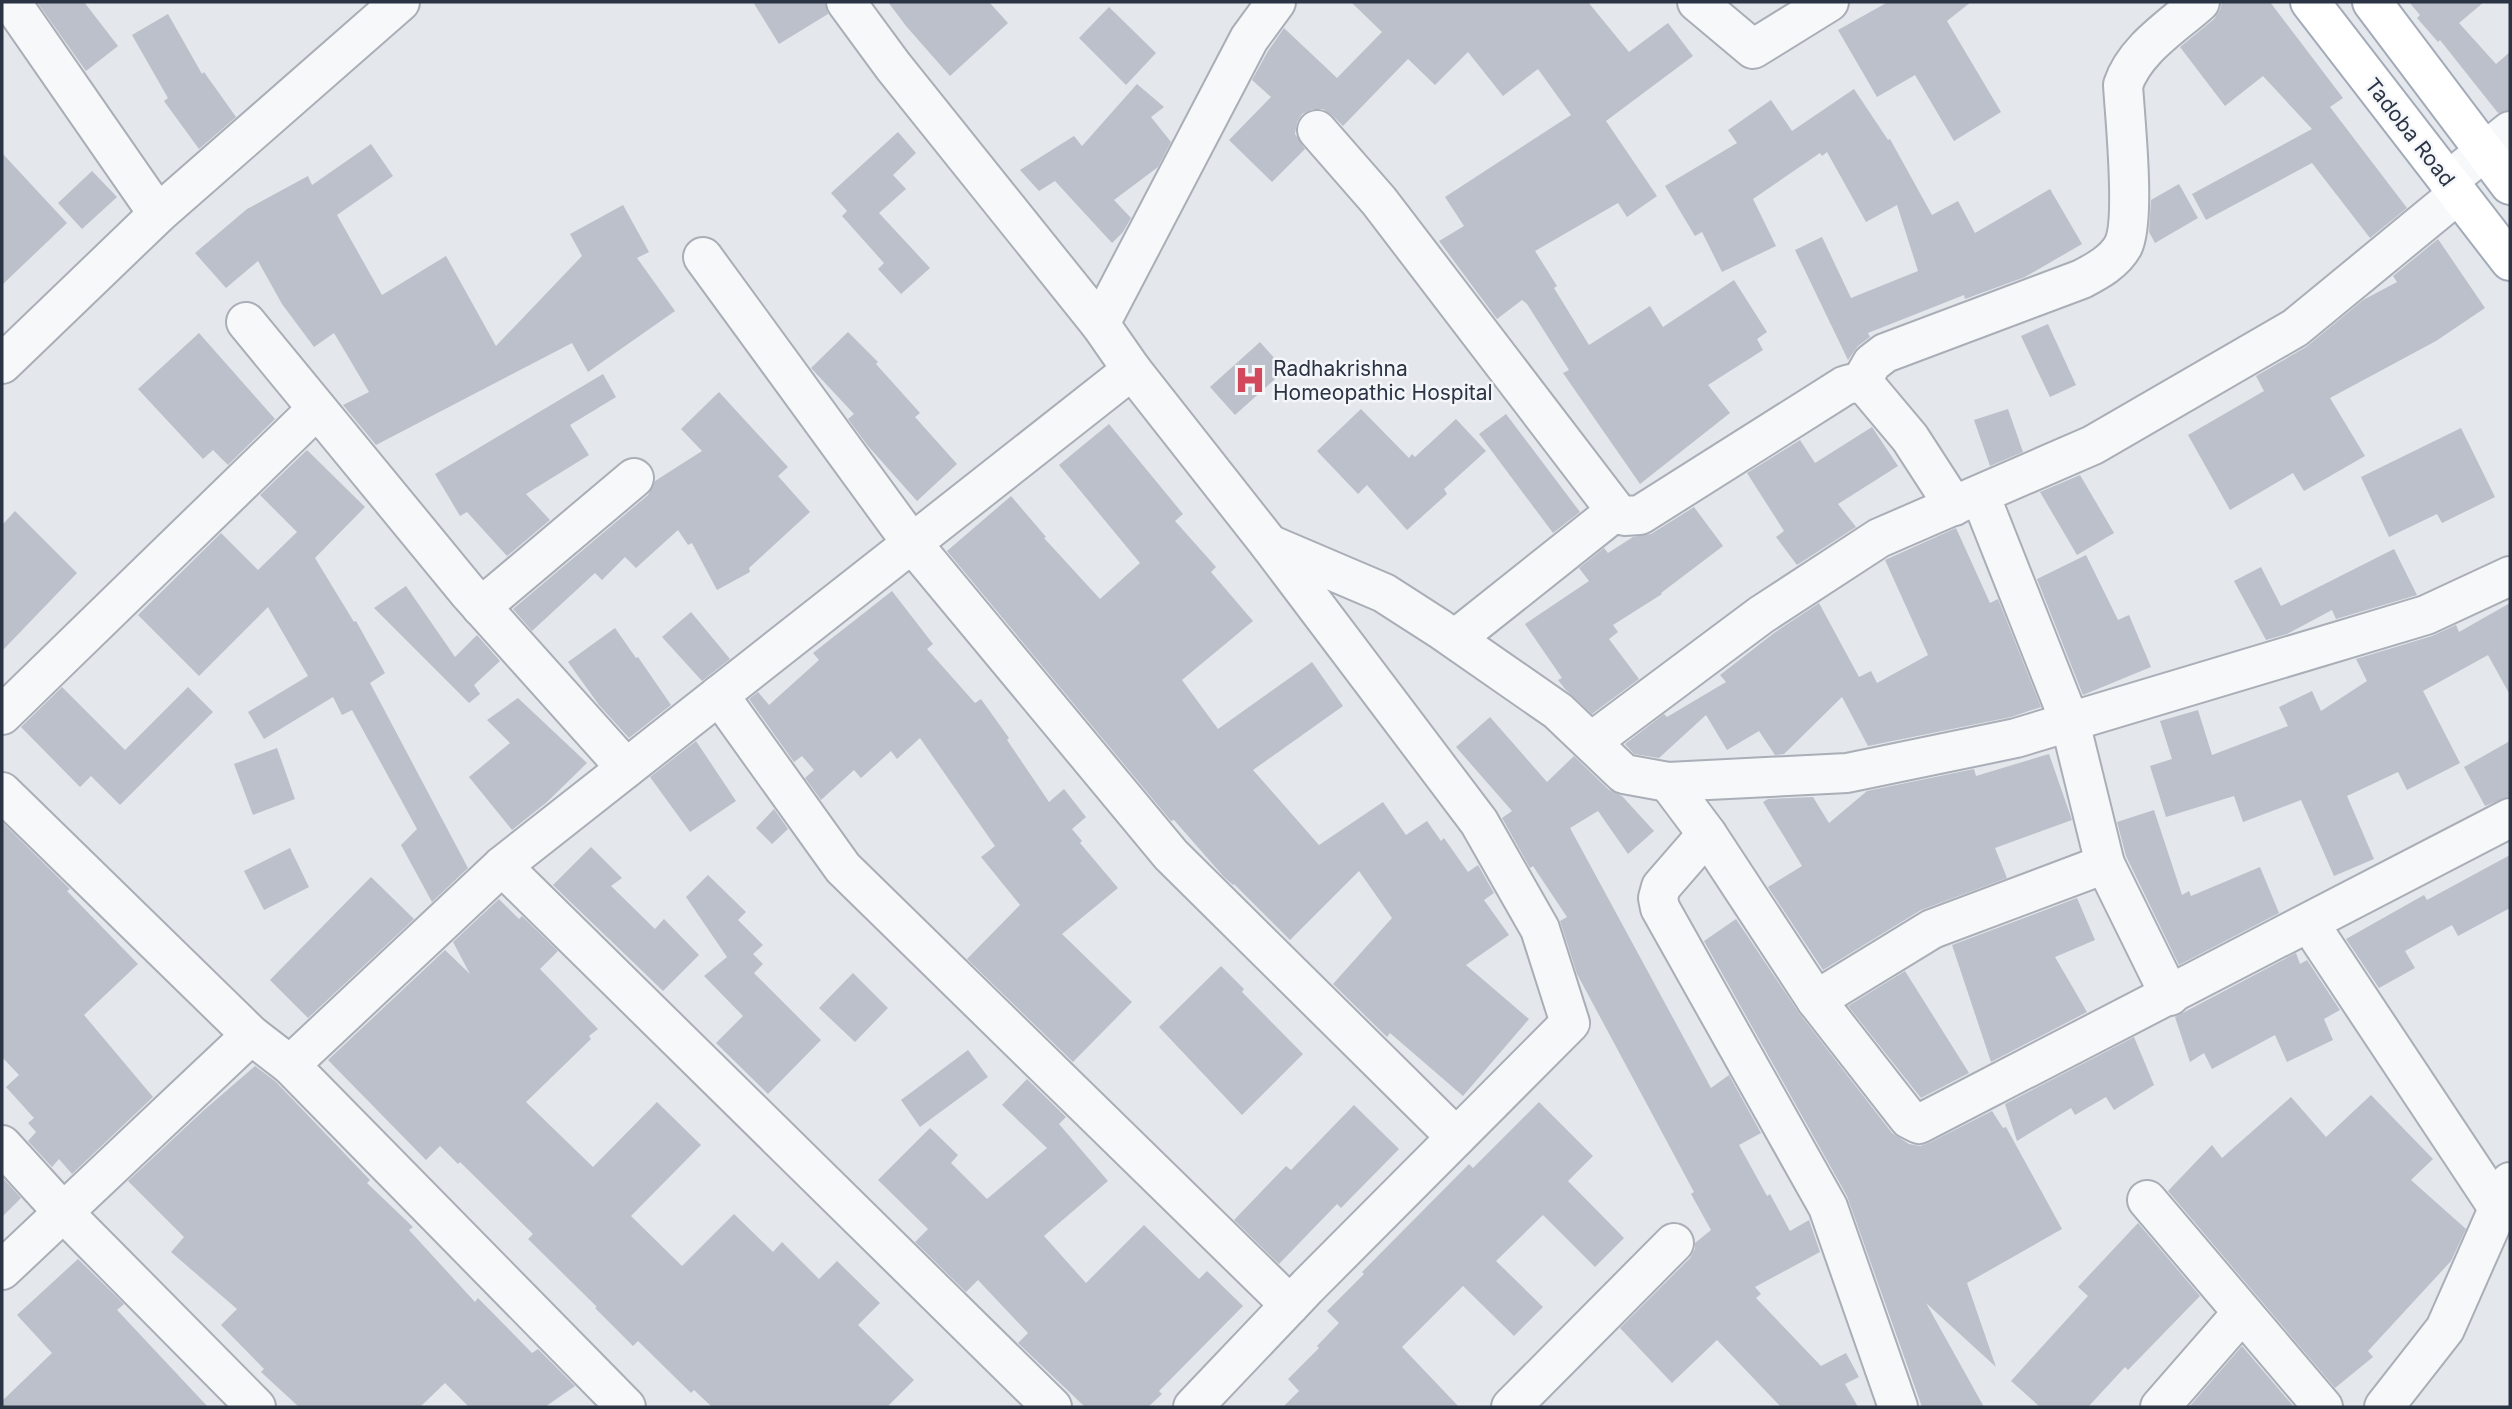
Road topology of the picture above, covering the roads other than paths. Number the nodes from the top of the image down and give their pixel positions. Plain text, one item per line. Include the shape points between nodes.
1 (11, 2) edge
2 (400, 2) edge
3 (846, 2) edge
4 (1276, 2) edge
5 (1697, 2) edge
6 (1829, 2) edge
7 (2200, 2) edge
8 (2310, 2) edge
9 (2372, 2) edge
10 (1317, 130) dead end
11 (2498, 141) edge
12 (2510, 185) edge
13 (2453, 187) junction
14 (158, 214) junction
15 (703, 257) dead end
16 (2510, 261) edge
17 (246, 322) dead end
18 (1100, 324) junction
19 (2, 363) edge
20 (1132, 370) junction
21 (1860, 384) junction
22 (317, 409) junction
23 (634, 478) dead end
24 (1967, 501) junction
25 (1616, 511) junction
26 (911, 542) junction
27 (1269, 544) junction
28 (2510, 576) edge
29 (481, 607) junction
30 (1455, 639) junction
31 (719, 695) junction
32 (2, 715) edge
33 (2070, 722) junction
34 (1591, 742) junction
35 (626, 768) junction
36 (1668, 782) junction
37 (2, 792) edge
38 (2510, 818) edge
39 (1707, 834) junction
40 (2105, 864) junction
41 (502, 866) junction
42 (2309, 923) junction
43 (2169, 996) junction
44 (1816, 1000) junction
45 (251, 1035) junction
46 (290, 1065) junction
47 (1456, 1137) junction
48 (2, 1145) edge
49 (2504, 1195) edge
50 (2147, 1200) dead end
51 (63, 1212) junction
52 (1674, 1243) dead end
53 (2, 1270) edge
54 (1290, 1305) junction
55 (2242, 1313) junction
56 (256, 1407) edge
57 (626, 1407) edge
58 (1052, 1407) edge
59 (1193, 1407) edge
60 (1511, 1407) edge
61 (1898, 1407) edge
62 (2160, 1407) edge
63 (2323, 1407) edge
64 (2384, 1407) edge

1 - 14 street
2 - 14 street
3 - 18 street
4 - 18 street via 1249,39
5 - 6 street via 1753,49
7 - 21 street via 2128,69 2123,85 2130,221 2123,246 2107,265 2082,279 1885,353 1872,363
8 - 13 main road, Tadoba Road
9 - 11 main road
10 - 25 street via 1379,201
11 - 12 main road
11 - 13 street
13 - 16 main road, Tadoba Road
13 - 24 street via 2295,328 2093,445
14 - 19 street
15 - 26 street
17 - 22 street
18 - 20 street
20 - 26 street
20 - 27 street
21 - 24 street
21 - 25 street via 1844,386 1640,515 1624,516
22 - 29 street
22 - 32 street
23 - 29 street
24 - 33 street
24 - 34 street via 1879,538 1761,615
25 - 30 street
26 - 31 street
26 - 47 street via 1171,855
27 - 30 street via 1384,593
27 - 47 street via 1479,822 1541,929 1570,1023
28 - 33 street via 2426,615
29 - 35 street
30 - 34 street via 1558,711
31 - 35 street
31 - 54 street via 843,868
33 - 36 street via 2016,738 1847,773
33 - 40 street
34 - 36 street via 1624,774
35 - 41 street
36 - 39 street
37 - 45 street
38 - 42 street
39 - 44 street
39 - 61 street via 1661,887 1660,908 1828,1207
40 - 43 street
40 - 44 street via 1932,929
41 - 46 street
41 - 58 street
42 - 43 street
42 - 49 street
43 - 44 street via 1919,1124 1909,1119
45 - 46 street
45 - 51 street
46 - 57 street
47 - 54 street
48 - 51 street
49 - 64 street via 2445,1329
50 - 55 street
51 - 53 street
51 - 56 street
52 - 60 street
54 - 59 street
55 - 62 street
55 - 63 street

